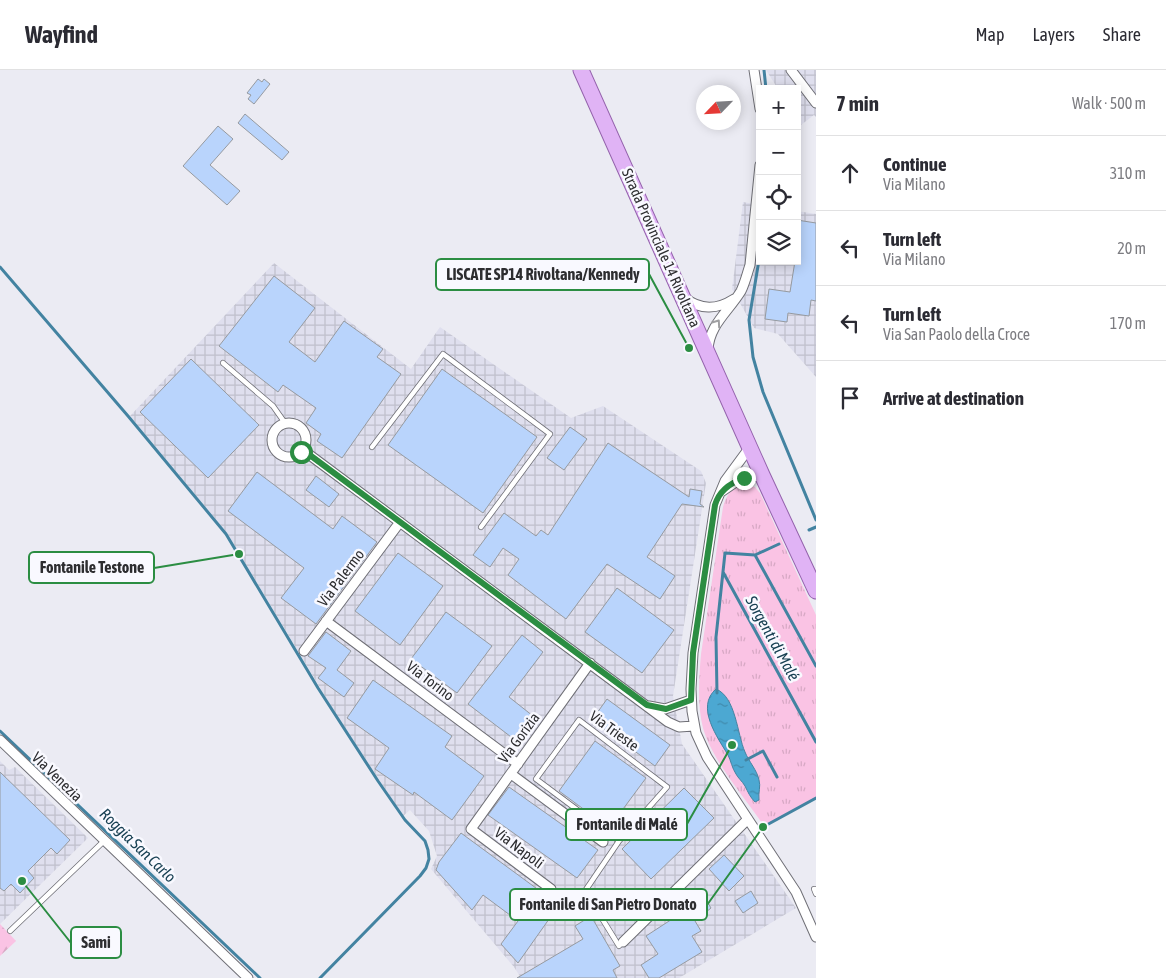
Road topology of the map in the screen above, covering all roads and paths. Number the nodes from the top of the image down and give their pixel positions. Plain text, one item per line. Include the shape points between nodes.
1 (581, 70) edge
2 (754, 70) edge
3 (792, 70) edge
4 (756, 85) edge
5 (816, 103) edge
6 (759, 175) edge
7 (682, 295) junction
8 (736, 298) junction
9 (708, 352) junction
10 (224, 362) dead end
11 (285, 423) junction
12 (372, 447) dead end
13 (750, 447) junction
14 (303, 450) junction
15 (762, 474) junction
16 (719, 493) junction
17 (400, 522) junction
18 (481, 527) dead end
19 (816, 590) edge
20 (326, 621) junction
21 (304, 651) dead end
22 (590, 663) junction
23 (691, 700) junction
24 (647, 705) junction
25 (694, 726) junction
26 (0, 740) edge
27 (518, 764) junction
28 (511, 774) junction
29 (748, 819) junction
30 (471, 830) joint
31 (104, 841) junction
32 (619, 841) junction
33 (603, 842) dead end
34 (816, 888) edge
35 (551, 889) dead end
36 (816, 894) edge
37 (10, 931) dead end
38 (816, 937) edge
39 (623, 942) joint
40 (248, 978) edge

1 - 7 main road, Strada Provinciale 14 Rivoltana
2 - 4 street
3 - 5 street
6 - 8 street via 750,265
7 - 8 street via 707,308
7 - 9 main road, Strada Provinciale 14 Rivoltana
9 -> 8 street via 712,331
9 - 13 main road, Strada Provinciale 14 Rivoltana
10 - 11 lane via 273,406
11 - 14 street via 296,424 302,429 306,440
11 - 14 street via 274,432 274,448 288,457
12 - 18 lane via 443,354 550,434
13 - 15 main road, Strada Provinciale 14 Rivoltana
13 - 16 street
14 - 17 street
15 - 16 street via 740,479
15 - 19 main road, Strada Provinciale 14 Rivoltana
16 - 23 street via 693,653
17 - 20 street, Via Palermo
17 - 22 street
20 - 21 street, Via Palermo
20 - 27 street, Via Torino
22 - 24 street
22 - 27 street, Via Gorizia
23 - 24 street via 666,709
23 - 25 street
24 - 25 street via 671,724
25 - 29 street via 707,757
26 - 31 street, Via Venezia
27 - 28 street, Via Gorizia
28 - 30 street, Via Gorizia
28 - 33 street
29 - 38 street via 796,892
29 - 39 street, Via Trieste
30 - 35 street, Via Napoli
31 - 37 lane
31 - 40 street, Via Venezia
32 - 32 lane, Via Trieste via 536,778 578,720 667,788
32 - 39 lane, Via Trieste via 585,891 618,946
34 - 36 lane

